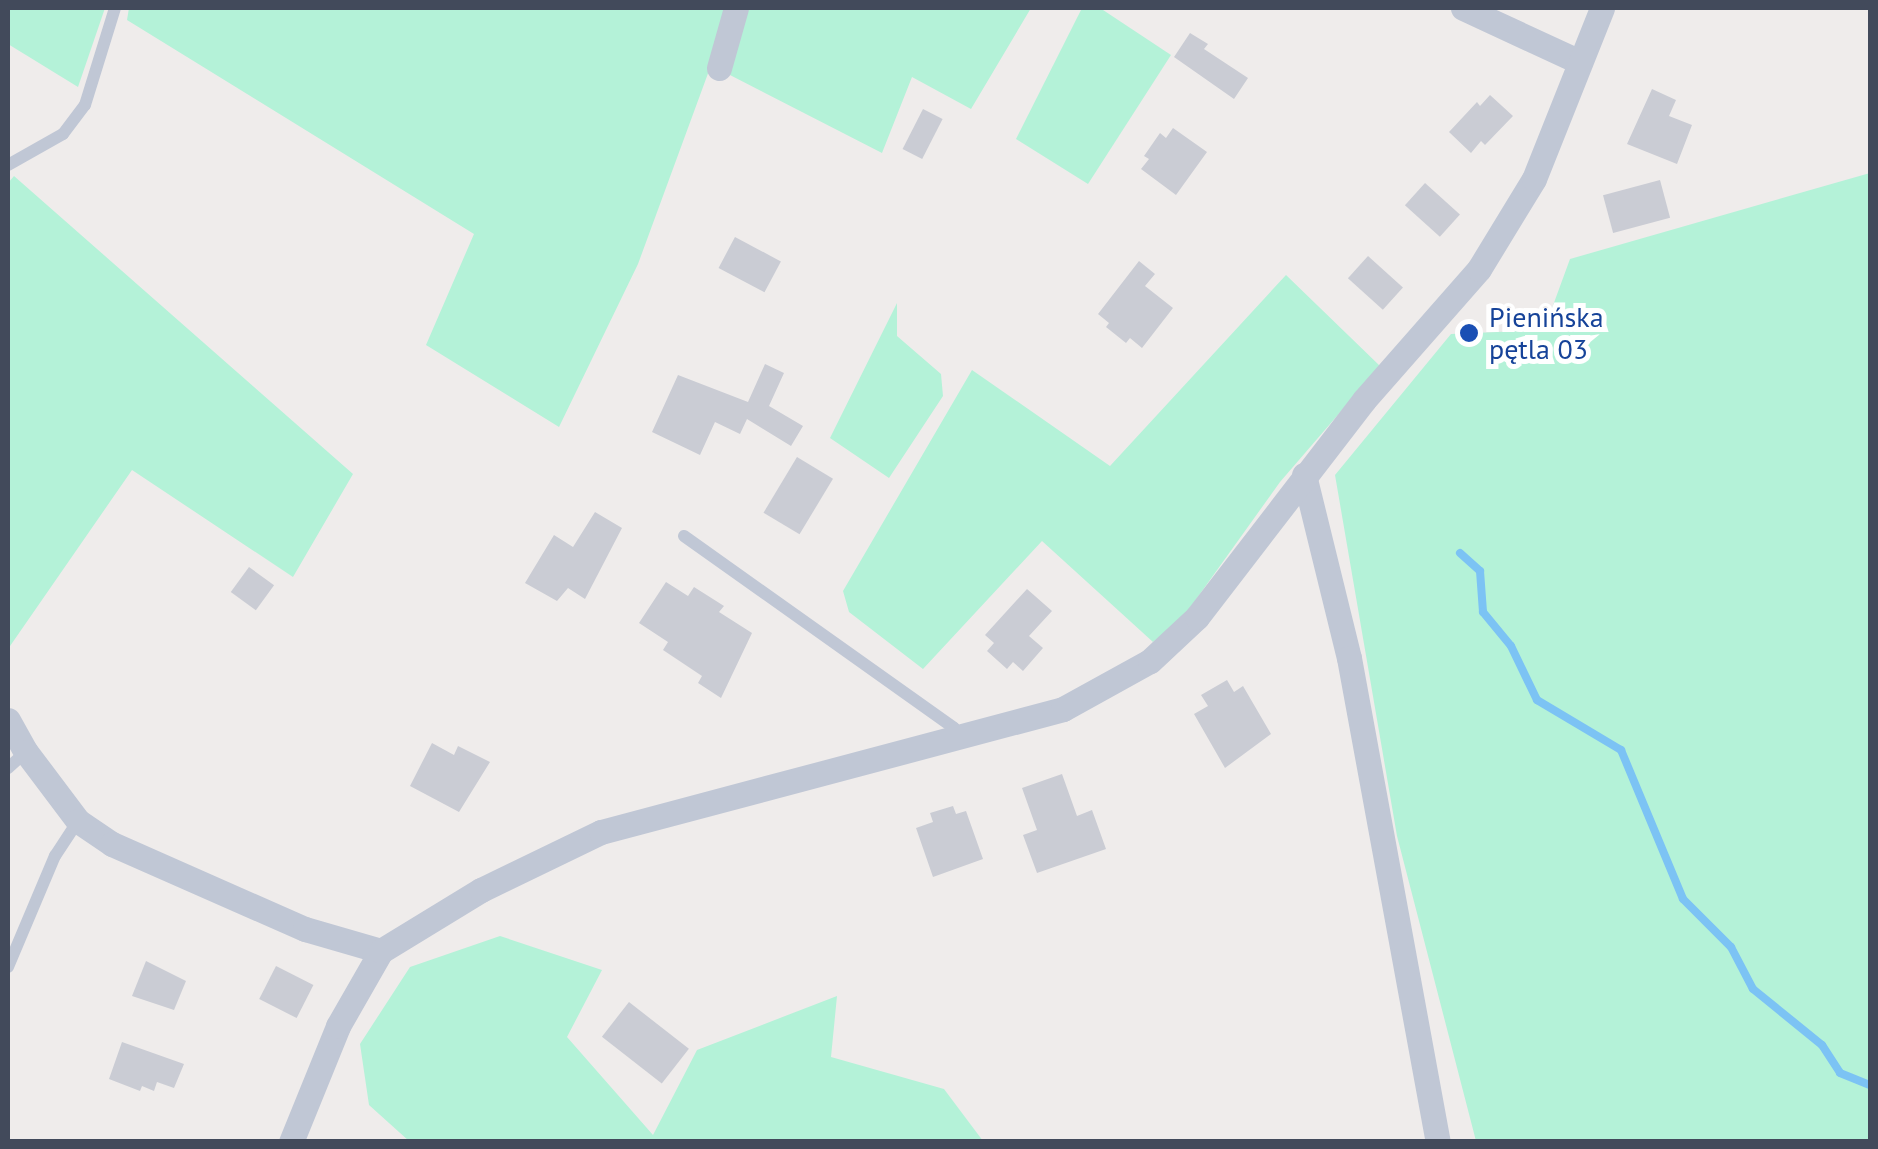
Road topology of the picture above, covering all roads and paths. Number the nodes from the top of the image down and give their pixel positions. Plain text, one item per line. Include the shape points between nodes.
1 (115, 8) edge
2 (736, 8) edge
3 (1463, 8) edge
4 (1602, 8) edge
5 (1580, 62) junction
6 (719, 68) dead end
7 (8, 165) edge
8 (1304, 475) junction
9 (684, 536) dead end
10 (8, 720) edge
11 (959, 737) junction
12 (16, 760) edge
13 (78, 822) junction
14 (381, 951) junction
15 (8, 967) edge
16 (292, 1142) edge
17 (1438, 1142) edge

1 - 7 lane via 85,104 64,134
2 - 6 street
3 - 5 street
4 - 5 street
5 - 8 street via 1534,180 1479,269
8 - 11 street via 1197,617 1150,661 1062,708
8 - 17 street via 1349,658
9 - 11 lane
10 - 12 street
11 - 14 street via 601,832 481,890
12 - 13 street
13 - 14 street via 112,844 304,929
13 - 15 lane via 55,856
14 - 16 street via 338,1026

